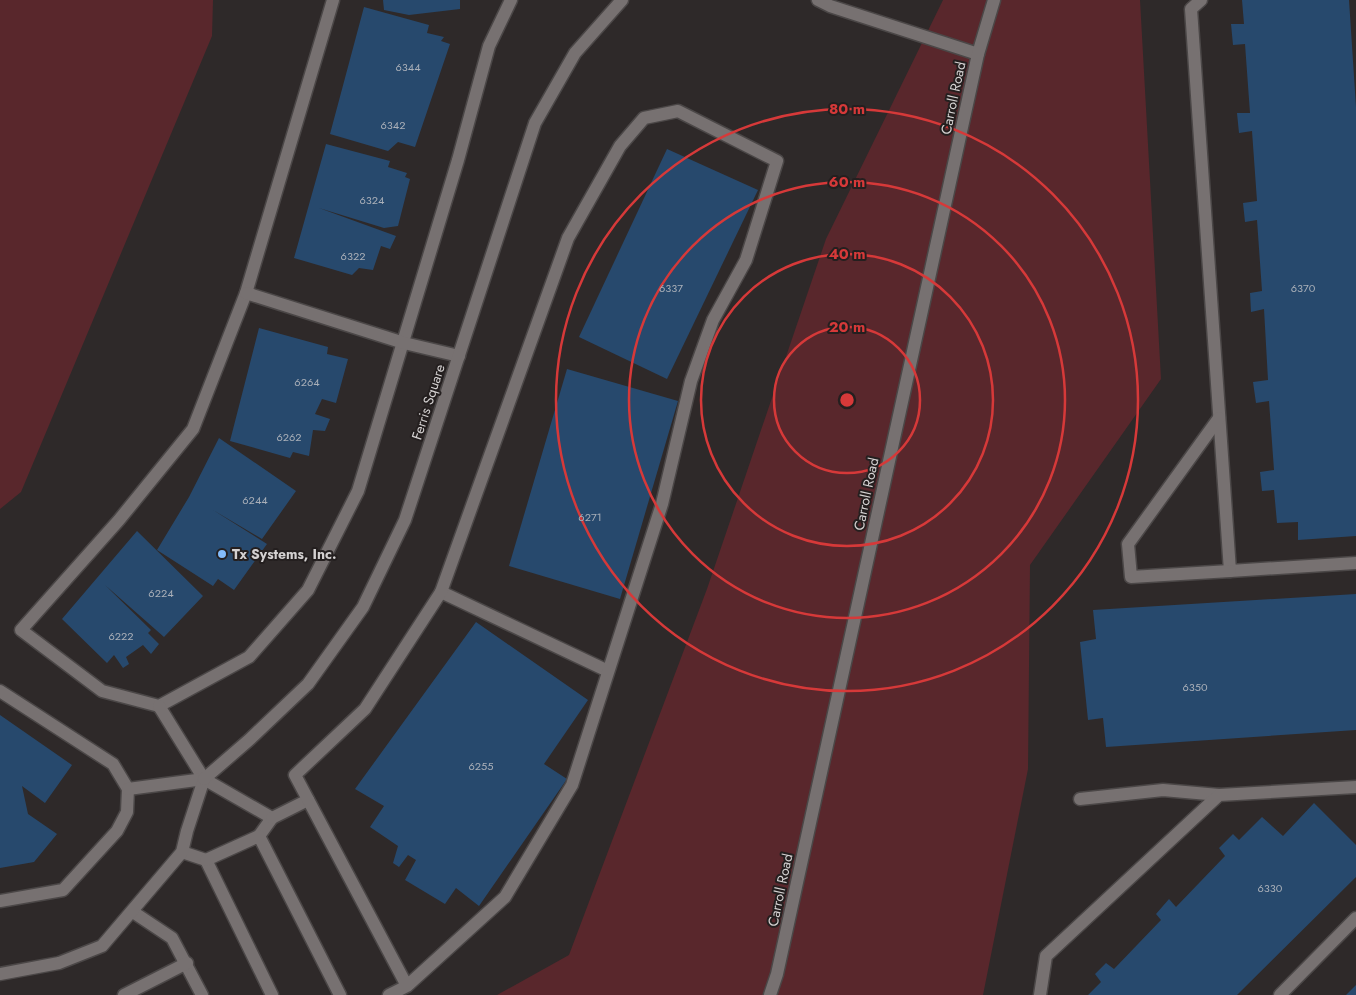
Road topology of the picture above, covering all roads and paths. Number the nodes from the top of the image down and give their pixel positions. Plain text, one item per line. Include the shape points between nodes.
1 (333, 0) edge
2 (510, 0) edge
3 (622, 0) edge
4 (818, 0) edge
5 (994, 0) edge
6 (1201, 0) edge
7 (978, 54) junction
8 (246, 293) junction
9 (404, 343) junction
10 (459, 356) junction
11 (1219, 418) junction
12 (1356, 563) edge
13 (1230, 571) junction
14 (441, 592) junction
15 (608, 671) junction
16 (0, 692) edge
17 (159, 706) junction
18 (204, 778) junction
19 (1356, 787) edge
20 (128, 789) junction
21 (1219, 795) junction
22 (1080, 799) dead end
23 (308, 800) junction
24 (272, 818) junction
25 (259, 836) junction
26 (182, 852) junction
27 (206, 860) junction
28 (0, 901) edge
29 (133, 912) junction
30 (1356, 918) edge
31 (187, 963) junction
32 (0, 974) edge
33 (407, 986) junction
34 (124, 995) edge
35 (202, 995) edge
36 (272, 995) edge
37 (340, 995) edge
38 (390, 995) edge
39 (770, 995) edge
40 (1040, 995) edge
41 (1280, 995) edge

1 - 8 street
2 - 9 street via 489,46
3 - 10 street, Ferris Square via 575,54 535,122
4 - 7 street
5 - 7 street, Carroll Road
6 - 11 street via 1191,9
7 - 39 street, Carroll Road
8 - 9 street
8 - 17 street via 193,429 119,520 21,630 102,691
9 - 10 street
9 - 17 street via 358,490 308,590 248,657
10 - 18 street, Ferris Square via 405,520 363,607 308,684
11 - 13 street
11 - 13 street via 1128,544 1131,577
12 - 13 street
14 - 15 street
14 - 15 street via 568,238 620,146 644,118 678,111 777,161 746,260 713,320 691,381 662,504
14 - 23 street via 364,709 295,775
15 - 33 street via 572,785 505,897
16 - 20 street via 113,764
17 - 18 street
18 - 20 street
18 - 24 street
18 - 26 street
19 - 21 street
20 - 28 street via 127,812 118,831 63,890
21 - 22 street via 1163,790
21 - 40 street via 1046,956
23 - 24 street
23 - 33 street
24 - 25 street
25 - 27 street
25 - 37 street
26 - 27 street
26 - 29 street
27 - 36 street
29 - 31 street via 172,938
29 - 32 street via 102,946 59,963
30 - 41 street
31 - 34 street
31 - 35 street
33 - 38 street

